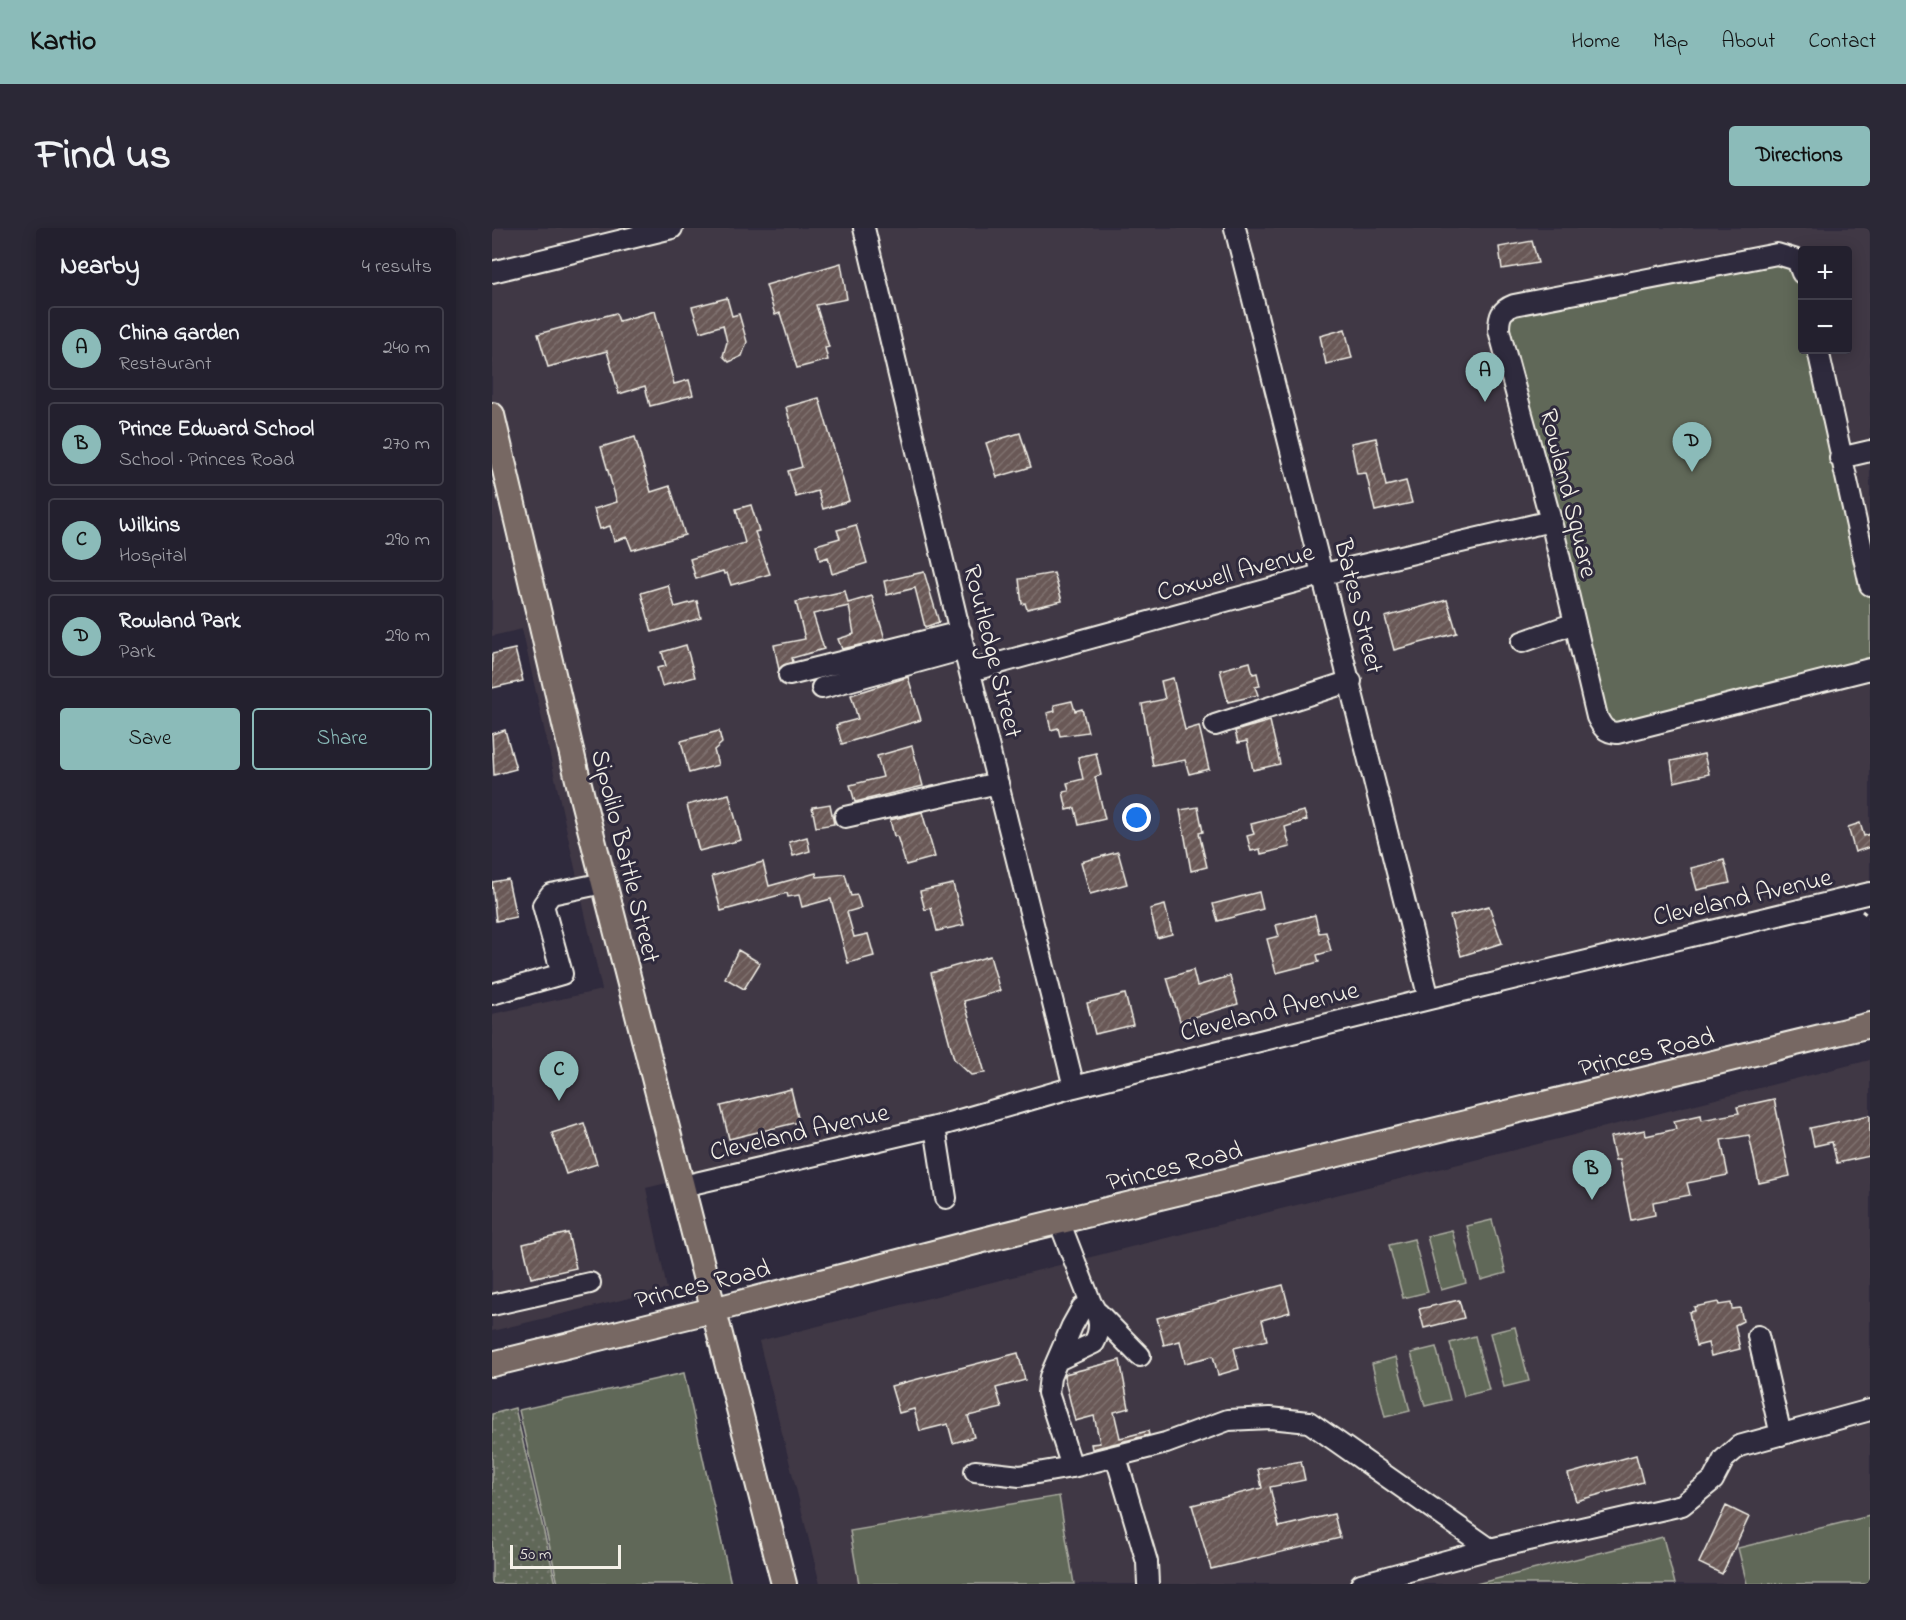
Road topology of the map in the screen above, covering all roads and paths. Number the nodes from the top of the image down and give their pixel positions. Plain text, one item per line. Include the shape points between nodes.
1 (672, 228) edge
2 (864, 228) edge
3 (1235, 228) edge
4 (1798, 262) edge
5 (492, 272) edge
6 (1819, 354) edge
7 (492, 414) edge
8 (1870, 451) edge
9 (1840, 458) junction
10 (499, 470) edge
11 (1551, 521) junction
12 (1324, 574) junction
13 (1870, 585) edge
14 (1575, 623) junction
15 (963, 640) junction
16 (1522, 642) dead end
17 (1870, 669) edge
18 (970, 671) junction
19 (789, 675) dead end
20 (1350, 681) junction
21 (822, 688) dead end
22 (1215, 725) dead end
23 (998, 783) junction
24 (846, 818) dead end
25 (604, 883) junction
26 (1870, 893) edge
27 (492, 994) edge
28 (1429, 999) junction
29 (1870, 1025) edge
30 (1074, 1087) junction
31 (935, 1126) junction
32 (683, 1186) junction
33 (946, 1198) dead end
34 (1059, 1221) junction
35 (590, 1283) dead end
36 (492, 1305) edge
37 (1094, 1308) junction
38 (713, 1310) junction
39 (1758, 1336) dead end
40 (1140, 1356) dead end
41 (1058, 1360) junction
42 (492, 1364) edge
43 (1870, 1410) edge
44 (1781, 1435) junction
45 (1116, 1457) junction
46 (1071, 1467) junction
47 (975, 1471) dead end
48 (1491, 1549) junction
49 (784, 1584) edge
50 (1148, 1584) edge
51 (1361, 1584) edge

1 - 5 street
2 - 15 street, Routledge Street
3 - 12 street, Bates Street
4 - 11 street, Rowland Square via 1777,254 1505,308 1499,330
6 - 9 street
7 - 10 main road, Sipolilo Battle Street
8 - 9 street
9 - 13 street
10 - 25 main road, Sipolilo Battle Street
11 - 12 street, Coxwell Avenue
11 - 14 street, Rowland Square
12 - 18 street, Coxwell Avenue
12 - 20 street, Bates Street
14 - 16 street
14 - 17 street, Rowland Square via 1597,717 1608,732 1617,733
15 - 18 street, Routledge Street
15 - 19 street
15 - 21 street
18 - 23 street, Routledge Street
20 - 22 street
20 - 28 street, Bates Street
23 - 24 street
23 - 30 street, Routledge Street
25 - 27 street via 551,894 543,905 561,974
25 - 32 main road, Sipolilo Battle Street
26 - 28 street, Cleveland Avenue
28 - 30 street, Cleveland Avenue
29 - 34 main road, Princes Road
30 - 31 street, Cleveland Avenue
31 - 32 street, Cleveland Avenue
31 - 33 street
32 - 38 main road, Sipolilo Battle Street
34 - 37 street
34 - 38 main road, Princes Road
35 - 36 street
37 - 40 street
37 - 41 street via 1082,1308
37 - 41 street via 1100,1326 1094,1343
38 - 42 main road, Princes Road
38 - 49 main road, Sipolilo Battle Street
39 - 44 street
41 - 46 street via 1048,1393
43 - 44 street
44 - 48 street via 1739,1446 1724,1459 1713,1480 1683,1505
45 - 46 street
45 - 48 street via 1228,1420 1270,1418 1309,1422
45 - 50 street via 1147,1563
46 - 47 street via 1020,1476
48 - 51 street

